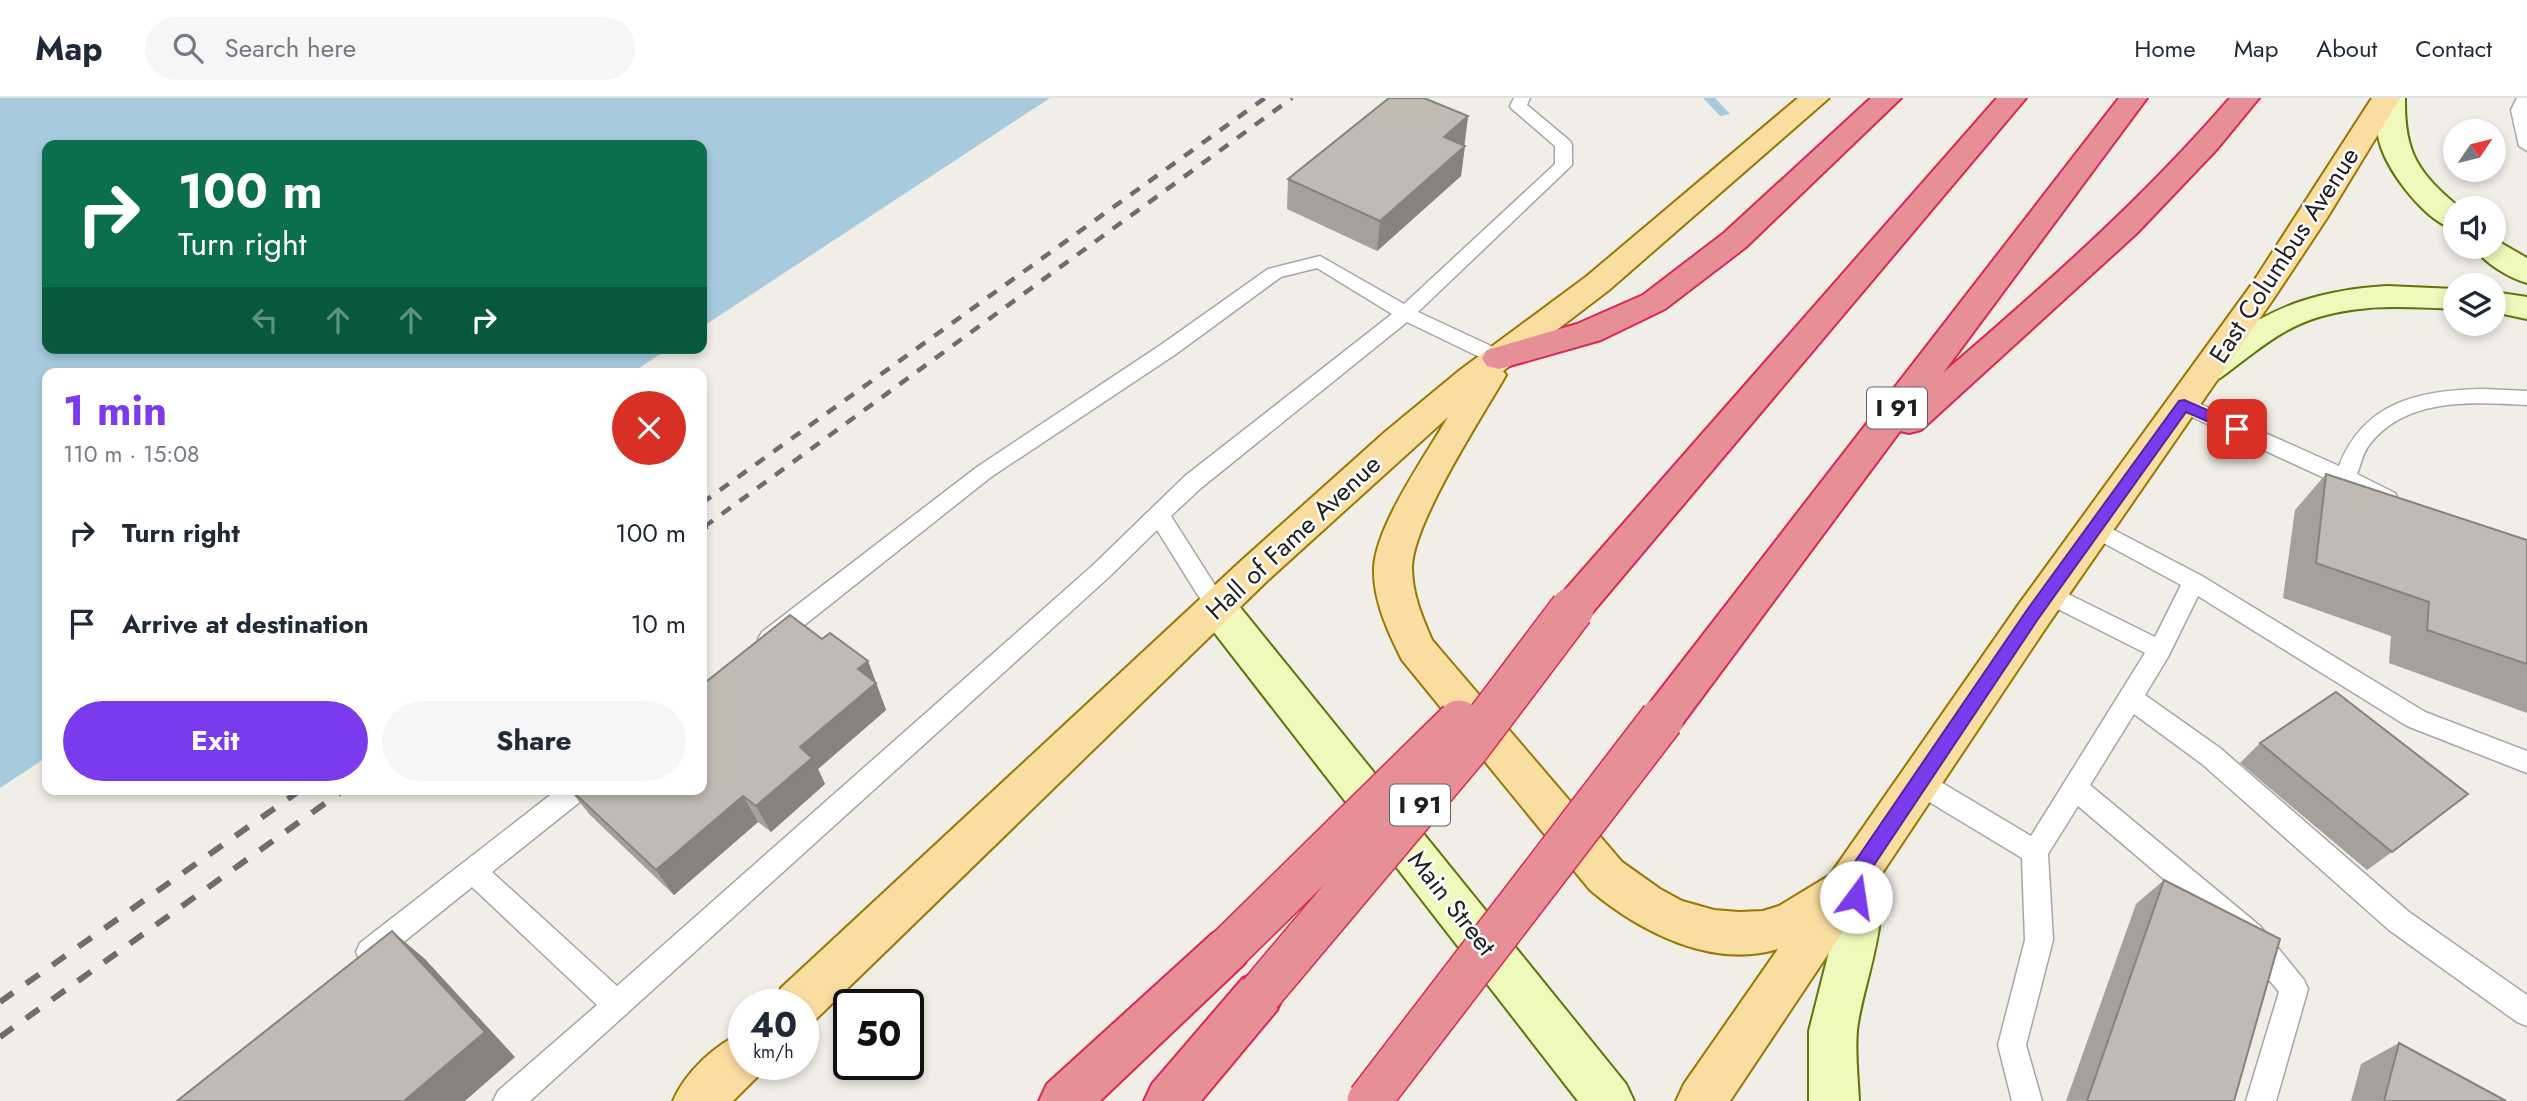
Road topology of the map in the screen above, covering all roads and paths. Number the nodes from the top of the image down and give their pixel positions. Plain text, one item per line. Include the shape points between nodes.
1 (1522, 98) edge
2 (1815, 98) edge
3 (1887, 98) edge
4 (2012, 98) edge
5 (2133, 98) edge
6 (2245, 98) edge
7 (2388, 98) edge
8 (2525, 98) edge
9 (2527, 146) edge
10 (2443, 210) edge
11 (2506, 259) edge
12 (2527, 273) edge
13 (2443, 299) edge
14 (2506, 304) edge
15 (2527, 308) edge
16 (1405, 313) junction
17 (1499, 358) junction
18 (2208, 370) junction
19 (2527, 398) edge
20 (2184, 405) junction
21 (1847, 475) junction
22 (2345, 477) junction
23 (2409, 508) edge
24 (1160, 514) junction
25 (2095, 528) junction
26 (2194, 582) junction
27 (2048, 594) junction
28 (1216, 607) junction
29 (1572, 609) junction
30 (756, 650) edge
31 (2160, 650) junction
32 (2130, 698) junction
33 (2527, 762) edge
34 (1920, 783) junction
35 (2075, 788) junction
36 (569, 795) edge
37 (2035, 852) junction
38 (473, 871) junction
39 (1857, 875) junction
40 (354, 965) edge
41 (814, 989) edge
42 (617, 1004) junction
43 (2527, 1012) edge
44 (728, 1072) edge
45 (508, 1101) edge
46 (698, 1101) edge
47 (1064, 1101) edge
48 (1169, 1101) edge
49 (1369, 1101) edge
50 (1609, 1101) edge
51 (1701, 1101) edge
52 (1834, 1101) edge
53 (2027, 1101) edge
54 (2261, 1101) edge

1 - 16 lane via 1518,106 1564,145 1563,165
2 - 17 main road, Hall of Fame Avenue via 1598,282
3 - 17 highway via 1735,240 1654,302 1589,332
4 - 29 highway, I 91
5 - 21 highway, I 91
6 - 21 highway via 2109,244
7 - 10 street via 2391,132 2403,165
7 - 18 main road, East Columbus Avenue
8 - 9 lane via 2519,110
11 - 12 street
13 - 18 street via 2367,297 2318,307 2277,322
14 - 15 street
16 - 17 lane
16 - 24 lane via 1193,482
16 - 30 lane via 1320,262 1275,273 984,472
17 - 28 main road, Hall of Fame Avenue via 1397,441
17 - 39 main road via 1412,510 1396,549 1393,568 1398,607 1416,649 1606,876 1644,906 1694,926 1740,933 1762,931 1802,918
18 - 20 main road, East Columbus Avenue
19 - 22 lane via 2434,399 2390,415 2363,438
20 - 22 lane
20 - 25 main road, East Columbus Avenue
21 - 49 highway, I 91, bridge
22 - 23 lane
24 - 28 lane
24 - 42 lane
25 - 26 lane
25 - 27 main road, East Columbus Avenue
26 - 31 lane
26 - 33 lane via 2416,719
27 - 31 lane
27 - 34 main road, East Columbus Avenue
28 - 41 main road, Hall of Fame Avenue
28 - 50 street, Main Street
29 - 47 highway, bridge via 1363,820
29 - 48 highway, I 91, bridge via 1449,770
31 - 32 lane
32 - 35 lane
32 - 43 lane via 2211,756 2399,920
34 - 37 lane
34 - 39 main road, East Columbus Avenue
35 - 37 lane
35 - 54 lane via 2250,935 2294,989
36 - 38 lane
37 - 53 lane via 2039,940 2012,1045
38 - 40 lane
38 - 42 lane
39 - 51 main road, East Columbus Avenue
39 - 52 street via 1855,940 1833,1031
42 - 45 lane
44 - 46 main road

